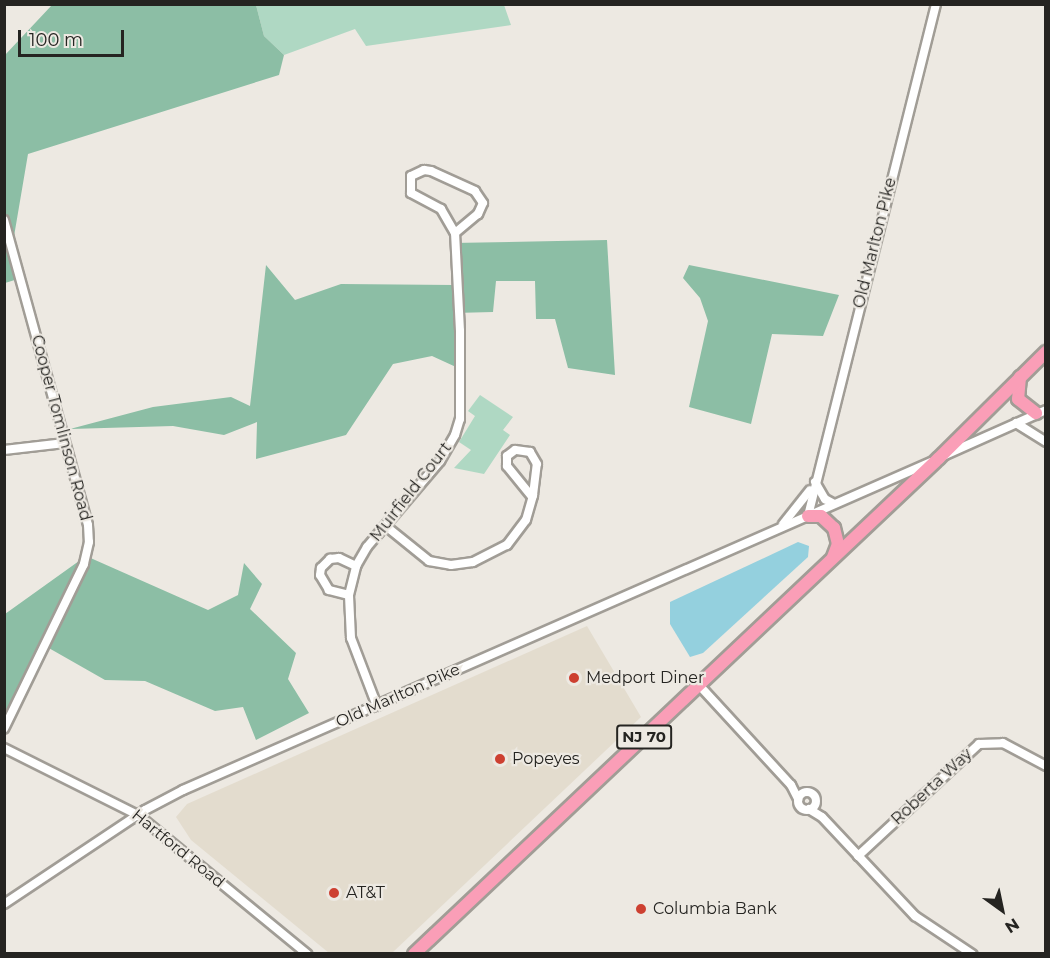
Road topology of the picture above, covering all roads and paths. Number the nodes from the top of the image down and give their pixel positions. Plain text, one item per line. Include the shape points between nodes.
1 (936, 4) edge
2 (4, 220) edge
3 (455, 233) junction
4 (1046, 352) edge
5 (1021, 376) junction
6 (1041, 412) edge
7 (1016, 423) junction
8 (65, 442) junction
9 (1046, 442) edge
10 (4, 450) edge
11 (939, 458) junction
12 (814, 482) junction
13 (532, 497) junction
14 (834, 504) junction
15 (808, 516) junction
16 (387, 526) junction
17 (774, 530) junction
18 (831, 560) junction
19 (356, 566) junction
20 (349, 595) junction
21 (699, 685) junction
22 (377, 706) junction
23 (4, 729) edge
24 (4, 748) edge
25 (1046, 766) edge
26 (801, 796) junction
27 (812, 805) junction
28 (138, 814) junction
29 (858, 856) junction
30 (4, 904) edge
31 (307, 954) edge
32 (414, 954) edge
33 (972, 954) edge

1 - 12 street, Old Marlton Pike
2 - 8 street, Cooper Tomlinson Road
3 - 3 street via 482,209 479,195 431,171 411,176 411,194 441,209
3 - 16 street, Muirfield Court via 460,419 448,449
4 - 5 highway, NJ 70
5 - 6 highway via 1018,399
5 - 11 highway, NJ 70
6 - 7 street, Old Marlton Pike
7 - 9 street
7 - 11 street, Old Marlton Pike
8 - 10 street
8 - 23 street, Cooper Tomlinson Road via 88,525 88,554
11 - 14 street, Old Marlton Pike
11 - 18 highway, NJ 70
12 - 14 street via 825,499
12 - 15 street
12 - 17 street via 798,508
13 - 13 street via 535,457 525,450 515,450 507,456 507,466
13 - 16 street via 518,534 499,551 473,562 451,565 429,561
14 - 15 street, Old Marlton Pike
15 - 17 street, Old Marlton Pike
15 - 18 highway via 821,516 834,528 838,544
16 - 19 street, Muirfield Court
17 - 22 street, Old Marlton Pike
18 - 21 highway, NJ 70
19 - 20 street, Muirfield Court
19 - 20 street via 339,558 330,559 321,568 320,575 329,590
20 - 22 street, Muirfield Court via 351,638
21 - 26 street
21 - 32 highway, NJ 70
22 - 28 street, Old Marlton Pike via 192,786
24 - 28 street, Hartford Road
25 - 29 street, Roberta Way via 1004,743 980,744
26 - 27 street via 802,808
26 - 27 street via 814,795
27 - 29 street
28 - 30 street, Old Marlton Pike
28 - 31 street, Hartford Road
29 - 33 street via 915,916

